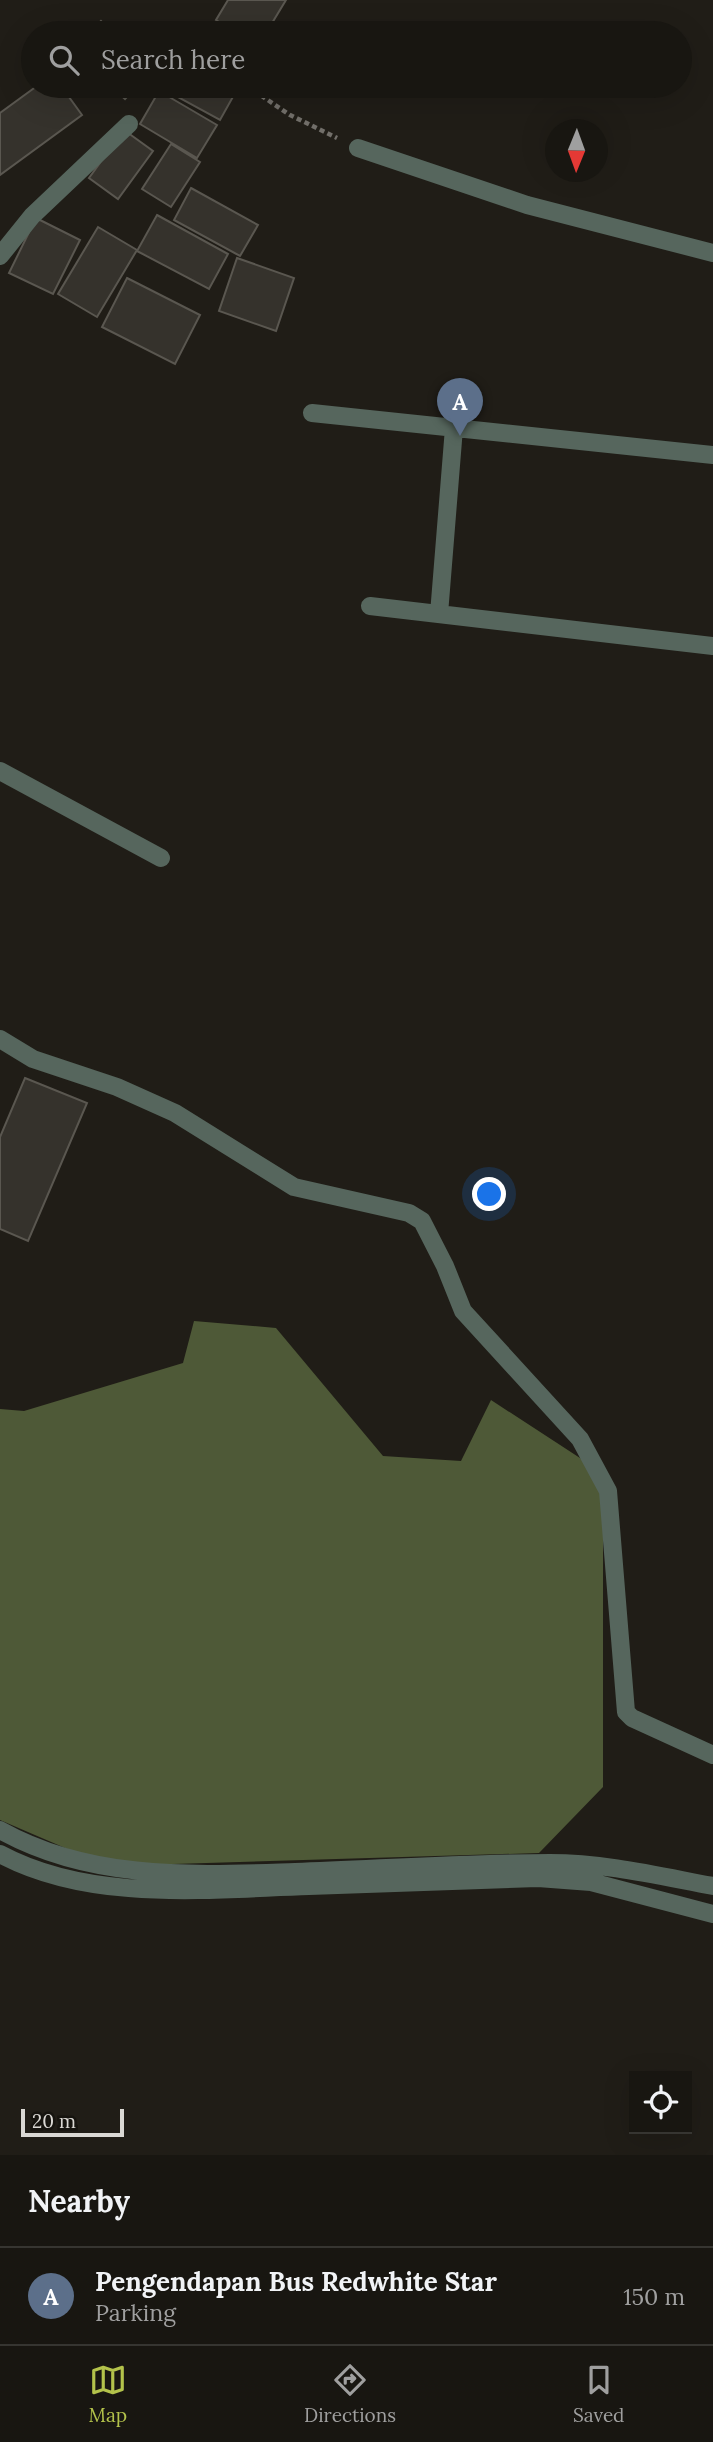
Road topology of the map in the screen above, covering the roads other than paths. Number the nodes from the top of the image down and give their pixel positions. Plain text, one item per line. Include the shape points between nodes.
1 (129, 124) dead end
2 (358, 148) road end
3 (713, 253) edge
4 (0, 256) edge
5 (312, 413) dead end
6 (454, 428) junction
7 (713, 455) edge
8 (370, 606) dead end
9 (439, 614) junction
10 (713, 646) edge
11 (0, 771) edge
12 (161, 858) dead end
13 (0, 1039) edge
14 (713, 1755) edge
15 (0, 1830) edge
16 (0, 1854) edge
17 (713, 1886) edge
18 (713, 1914) edge

1 - 4 street via 32,216
2 - 3 street via 527,205
5 - 6 street
6 - 7 street
6 - 9 street
8 - 9 street
9 - 10 street
11 - 12 street
13 - 14 street via 33,1059 117,1087 175,1113 293,1187 409,1213 422,1221 463,1311 580,1439 608,1491 626,1712
15 - 17 street via 30,1847 95,1867 152,1873 221,1875 552,1863 626,1869
16 - 18 street via 80,1881 138,1888 538,1878 591,1882

